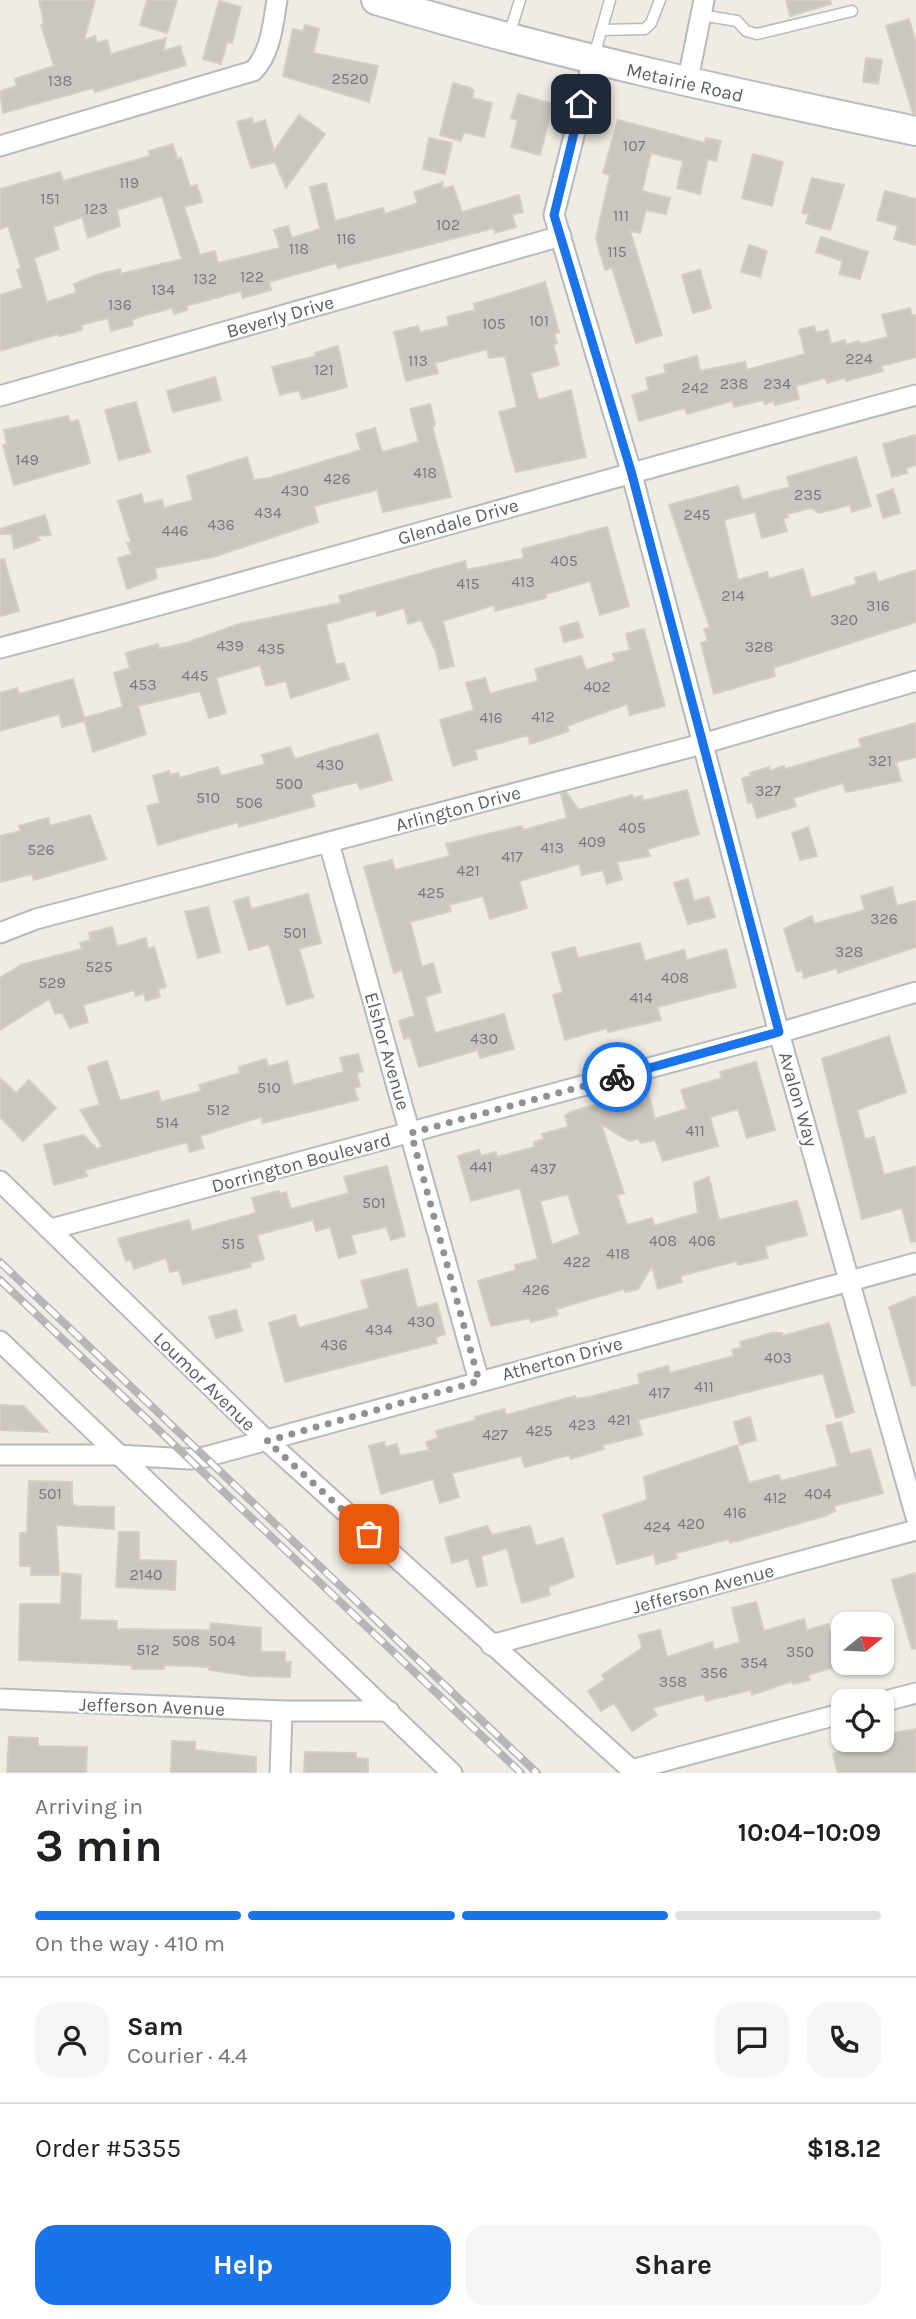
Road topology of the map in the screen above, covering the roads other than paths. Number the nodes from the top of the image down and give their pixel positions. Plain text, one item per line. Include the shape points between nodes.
1 (277, 0) edge
2 (376, 0) edge
3 (520, 0) edge
4 (610, 0) edge
5 (660, 0) edge
6 (418, 6) edge
7 (702, 8) edge
8 (852, 11) dead end
9 (602, 30) junction
10 (508, 38) junction
11 (593, 60) junction
12 (687, 83) junction
13 (916, 131) edge
14 (0, 146) edge
15 (561, 236) junction
16 (916, 395) edge
17 (0, 396) edge
18 (631, 471) junction
19 (0, 648) edge
20 (916, 681) edge
21 (702, 744) junction
22 (329, 842) junction
23 (0, 933) edge
24 (916, 992) edge
25 (779, 1032) junction
26 (411, 1133) junction
27 (0, 1181) edge
28 (51, 1229) junction
29 (916, 1262) edge
30 (851, 1281) junction
31 (0, 1341) edge
32 (479, 1381) junction
33 (267, 1441) junction
34 (0, 1454) edge
35 (117, 1455) junction
36 (916, 1517) edge
37 (916, 1530) edge
38 (491, 1645) junction
39 (916, 1693) edge
40 (0, 1699) edge
41 (894, 1699) edge
42 (282, 1711) junction
43 (389, 1711) junction
44 (831, 1717) edge
45 (633, 1771) edge
46 (280, 1773) edge
47 (452, 1773) edge

1 - 14 street via 262,62 253,71
2 - 6 main road, Metairie Road
3 - 10 lane
4 - 9 lane
5 - 9 lane via 645,29
6 - 10 main road, Metairie Road
7 - 8 lane via 757,34
7 - 12 street
9 - 11 lane
10 - 11 main road, Metairie Road
11 - 12 main road, Metairie Road
11 - 15 street, Avalon Way via 555,202
12 - 13 main road, Metairie Road
15 - 17 street, Beverly Drive
15 - 18 street, Avalon Way
16 - 18 street, Glendale Drive
18 - 19 street, Glendale Drive via 220,590
18 - 21 street, Avalon Way
20 - 21 street, Arlington Drive
21 - 22 street, Arlington Drive
21 - 25 street, Avalon Way
22 - 23 street, Arlington Drive via 36,919
22 - 26 street, Elshor Avenue
24 - 25 street, Dorrington Boulevard
25 - 26 street, Dorrington Boulevard
25 - 30 street, Avalon Way
26 - 28 street, Dorrington Boulevard
26 - 32 street, Elshor Avenue
27 - 28 street, Loumor Avenue
28 - 33 street, Loumor Avenue
29 - 30 street, Atherton Drive
30 - 32 street, Atherton Drive
30 - 36 street, Avalon Way
31 - 35 street
32 - 33 street, Atherton Drive
33 - 35 street, Atherton Drive via 190,1460
33 - 38 street, Loumor Avenue
34 - 35 street, Atherton Drive
35 - 43 street
37 - 38 street, Jefferson Avenue
38 - 45 street, Loumor Avenue
39 - 41 street
40 - 42 street, Jefferson Avenue
42 - 43 street, Jefferson Avenue
42 - 46 street
43 - 47 street
44 - 45 street

